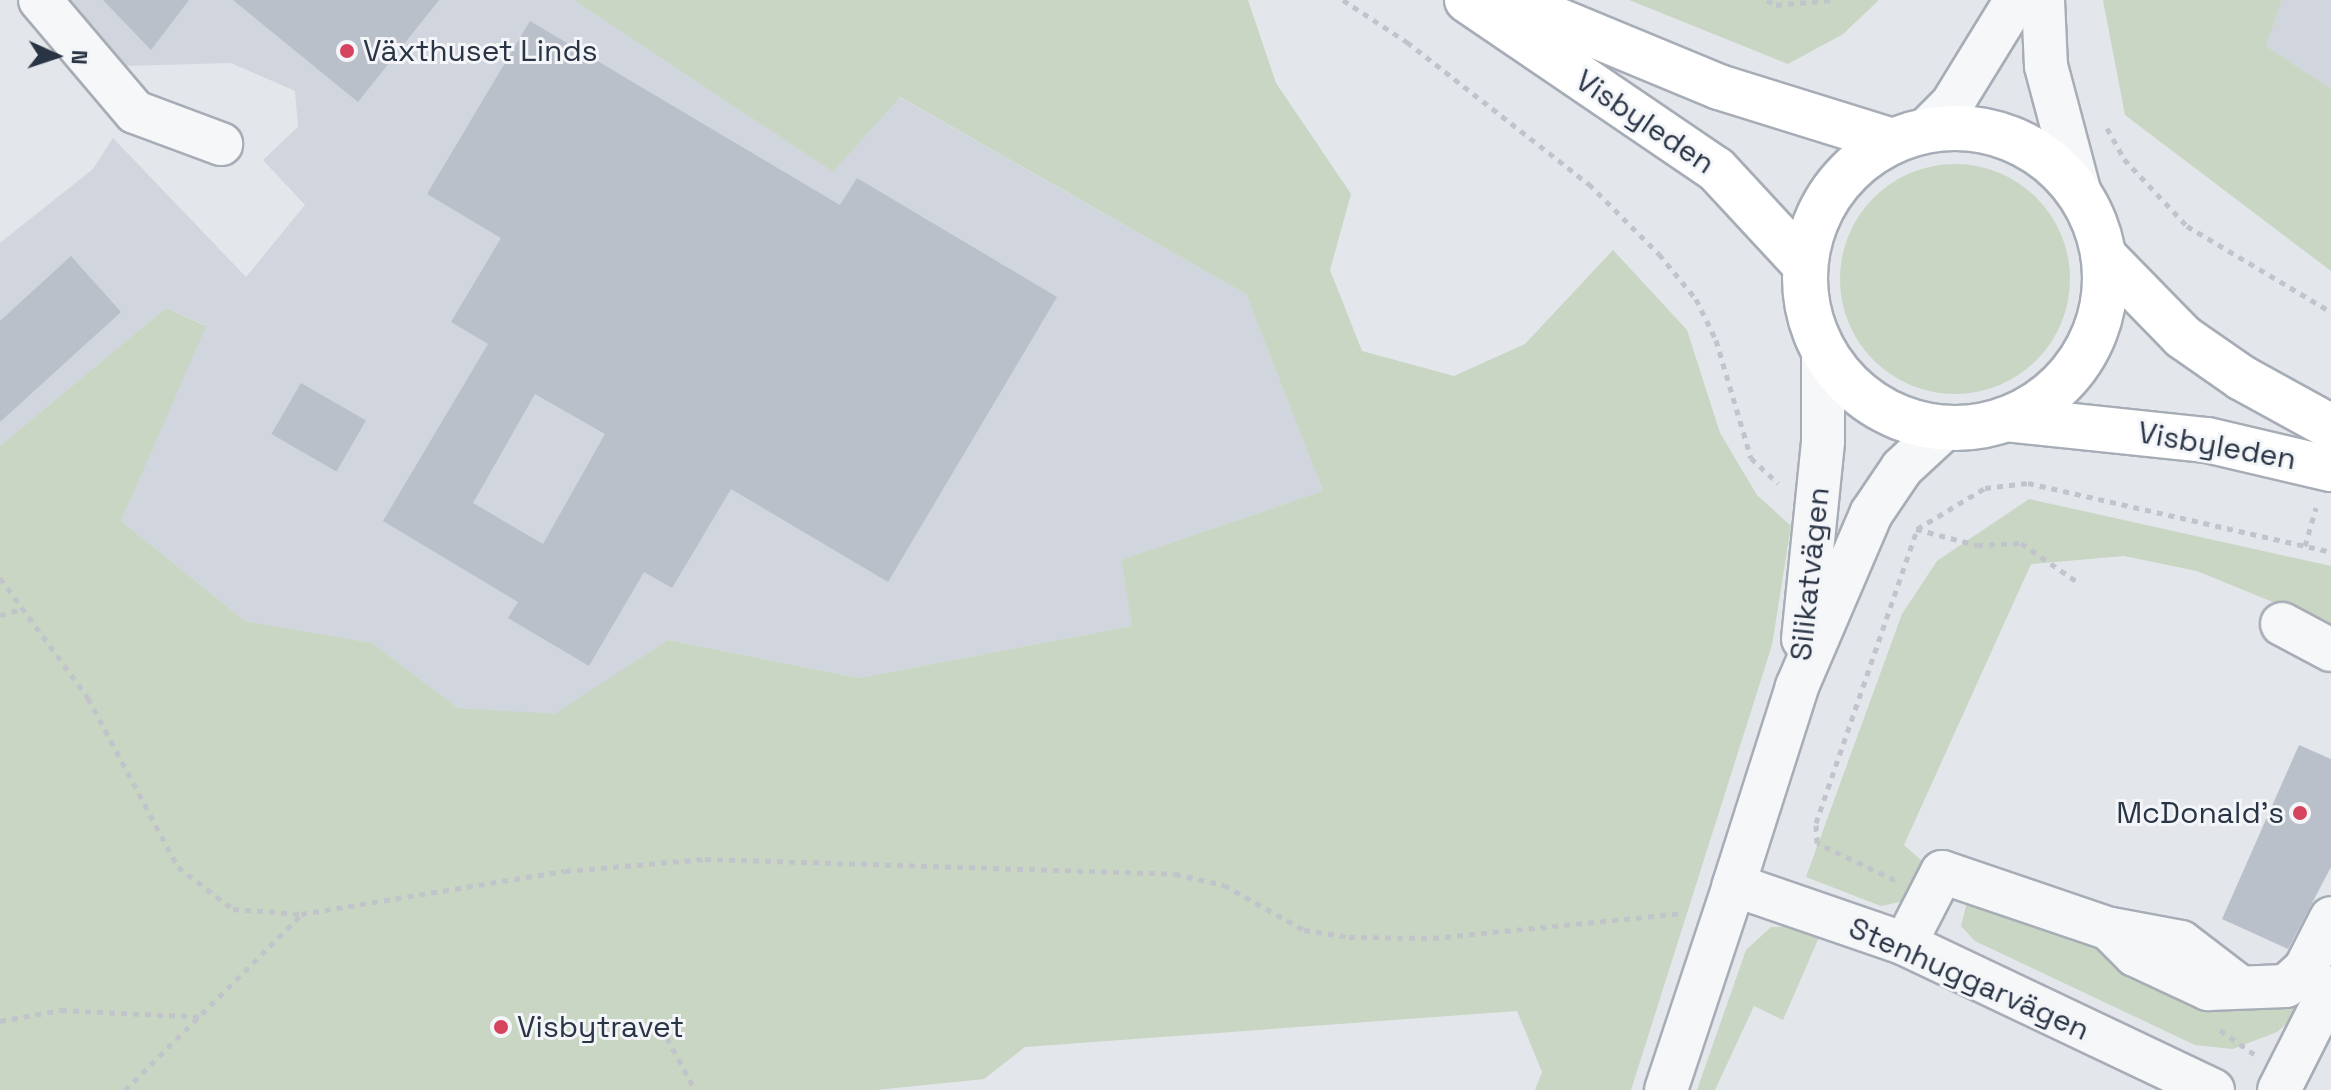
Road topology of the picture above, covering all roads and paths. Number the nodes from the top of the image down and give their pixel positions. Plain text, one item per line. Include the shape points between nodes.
1 (40, 0) edge
2 (1343, 0) edge
3 (1467, 0) edge
4 (1509, 0) edge
5 (1767, 0) edge
6 (1833, 0) edge
7 (2016, 0) edge
8 (2043, 0) edge
9 (2101, 117) dead end
10 (1909, 135) junction
11 (221, 144) dead end
12 (2080, 194) junction
13 (2104, 256) junction
14 (1805, 265) junction
15 (2331, 312) edge
16 (1823, 350) junction
17 (2006, 419) junction
18 (2331, 427) edge
19 (1945, 428) junction
20 (2323, 489) edge
21 (1819, 499) junction
22 (1871, 514) junction
23 (1917, 529) junction
24 (2305, 546) junction
25 (2331, 552) edge
26 (0, 578) edge
27 (2076, 581) dead end
28 (22, 609) junction
29 (0, 615) edge
30 (2282, 624) dead end
31 (2331, 650) edge
32 (1797, 687) junction
33 (1730, 899) junction
34 (301, 914) junction
35 (2331, 918) edge
36 (1905, 944) junction
37 (2331, 987) edge
38 (205, 1017) junction
39 (0, 1021) edge
40 (661, 1027) dead end
41 (125, 1090) edge
42 (695, 1090) edge
43 (1666, 1090) edge
44 (2213, 1090) edge
45 (2279, 1090) edge

1 - 11 street via 135,112
2 - 21 path via 1407,42 1589,184 1659,254 1696,299 1716,340 1751,458 1769,478
3 - 14 main road, Visbyleden via 1716,169
4 - 10 main road, Visbyleden via 1719,87
5 - 6 path
7 - 10 street via 1959,94
8 - 12 street via 2046,66
9 - 15 path via 2124,159 2187,226
10 - 12 main road, Visbyleden via 1979,129 2013,139 2057,167
10 - 14 main road via 1838,182 1815,221
12 - 13 main road
13 - 17 main road via 2103,301 2090,345 2063,382
13 - 18 main road, Visbyleden via 2183,337 2242,378
14 - 16 main road via 1807,309
16 - 19 main road via 1845,381 1874,405
16 - 21 street, Silikatvägen
17 - 19 main road
17 - 20 main road, Visbyleden via 2207,440
19 - 22 street, Silikatvägen via 1902,468
20 - 24 path
21 - 32 street, Silikatvägen
22 - 23 path
22 - 32 street, Silikatvägen
23 - 24 path via 1985,488 2028,483
23 - 27 path via 1977,545 2021,543
24 - 25 path
26 - 28 path
28 - 29 path
28 - 34 path via 88,698 178,867 233,909
30 - 31 street
32 - 33 street
33 - 34 path via 1433,938 1349,937 1304,930 1224,885 1175,874 705,859 565,871
33 - 36 street, Stenhuggarvägen
33 - 43 street
34 - 38 path
35 - 36 street via 2305,969 2286,986 2208,989 2135,955 2109,929 1942,872
36 - 44 street, Stenhuggarvägen
37 - 45 street
38 - 39 path via 61,1010
38 - 41 path
40 - 42 path

